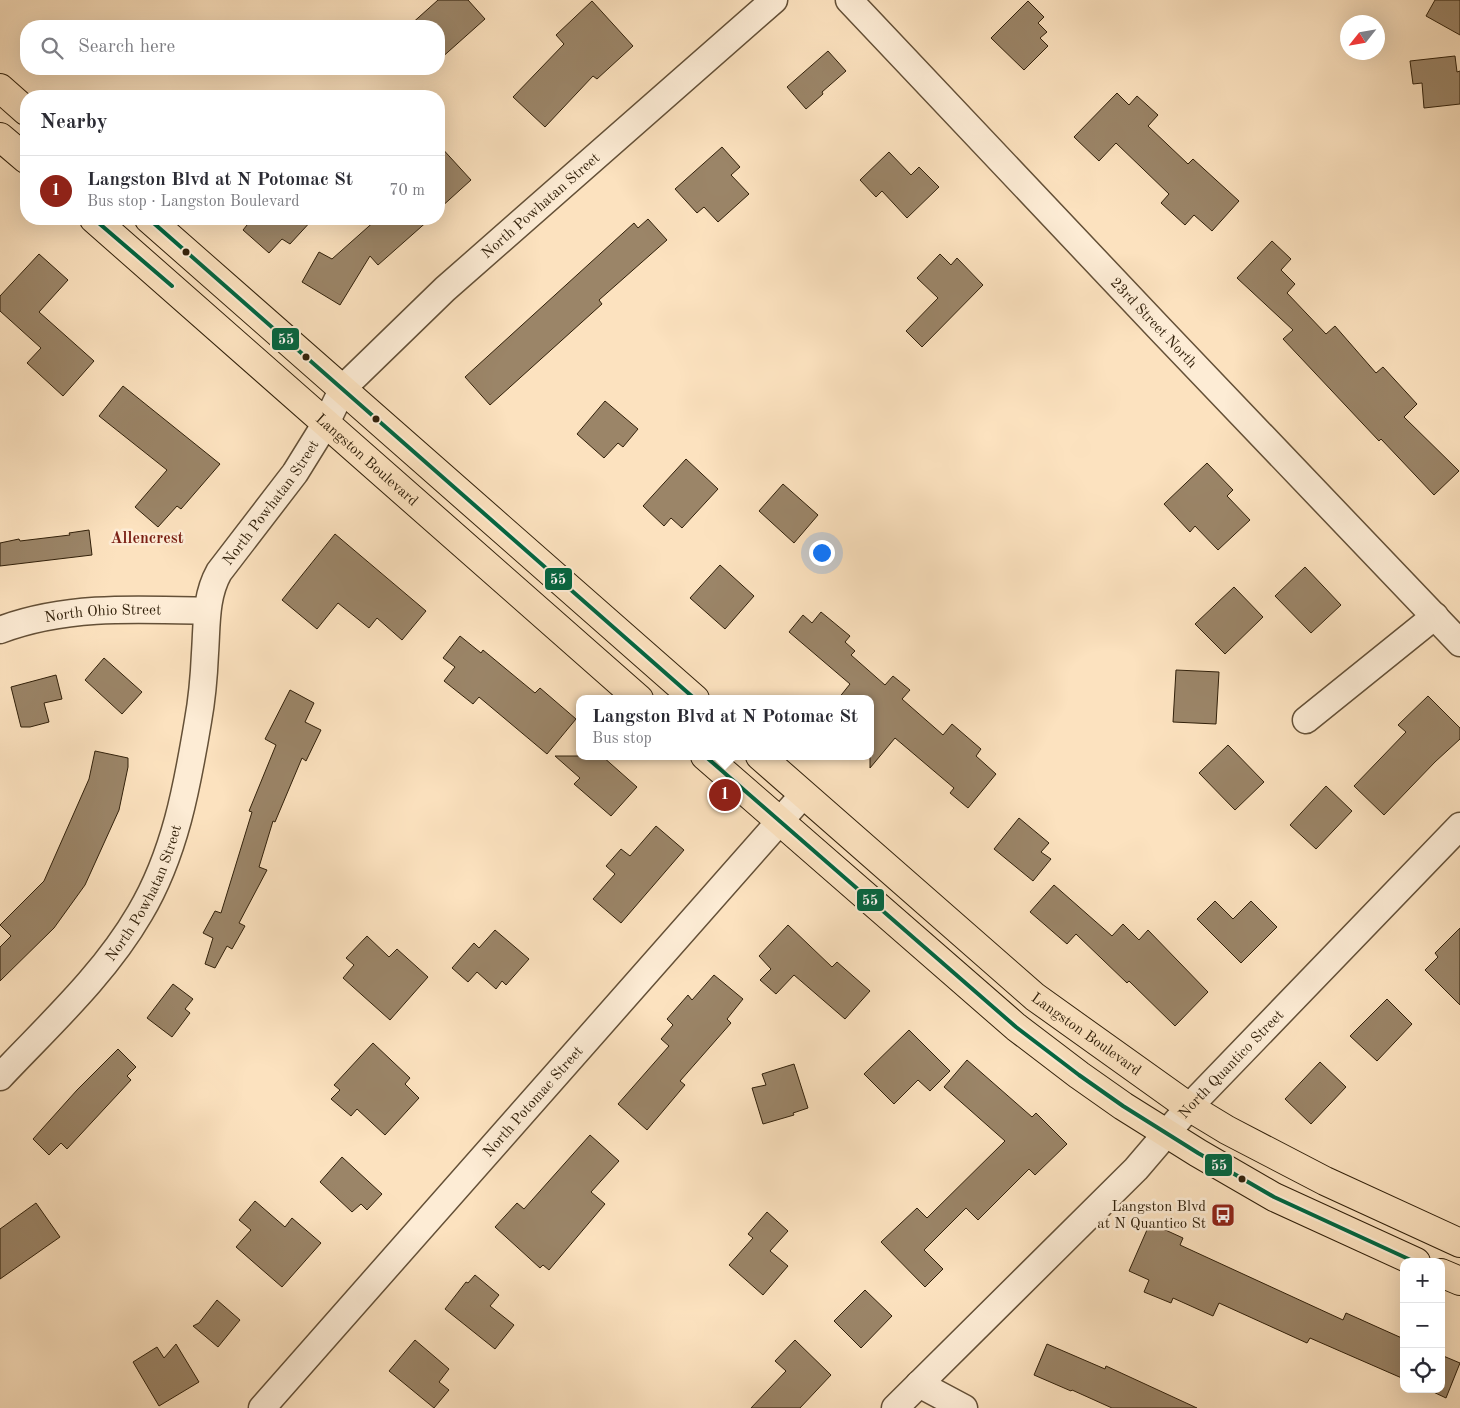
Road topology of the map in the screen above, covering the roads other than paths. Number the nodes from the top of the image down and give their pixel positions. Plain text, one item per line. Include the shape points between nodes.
1 (774, 0) edge
2 (849, 0) edge
3 (0, 88) edge
4 (20, 106) edge
5 (0, 137) edge
6 (20, 154) edge
7 (101, 225) edge
8 (156, 225) edge
9 (343, 388) junction
10 (326, 423) junction
11 (207, 611) junction
12 (1435, 616) junction
13 (0, 630) edge
14 (1460, 643) edge
15 (634, 695) edge
16 (690, 695) edge
17 (1306, 720) dead end
18 (709, 760) edge
19 (764, 760) edge
20 (803, 795) junction
21 (779, 822) junction
22 (1460, 826) edge
23 (0, 1077) edge
24 (1189, 1107) junction
25 (1166, 1133) junction
26 (1460, 1243) edge
27 (1407, 1258) edge
28 (1445, 1275) edge
29 (1460, 1281) edge
30 (919, 1384) junction
31 (262, 1408) edge
32 (895, 1408) edge
33 (964, 1408) edge

1 - 9 street, North Powhatan Street via 445,290
2 - 12 street, 23rd Street North
3 - 4 main road
5 - 6 main road
7 - 10 main road, Langston Boulevard
8 - 9 main road
9 - 10 street, North Powhatan Street
9 - 16 main road
10 - 11 street, North Powhatan Street via 295,473 219,572 212,586
10 - 15 main road, Langston Boulevard
11 - 13 street, North Ohio Street via 111,609 50,617
11 - 23 street, North Powhatan Street via 203,689 189,773 178,820 157,878 141,911 109,958
12 - 14 street, 23rd Street North
12 - 17 street
18 - 21 main road
19 - 20 main road, Langston Boulevard
20 - 21 street, North Potomac Street
20 - 24 main road, Langston Boulevard via 1035,997
21 - 25 main road via 1016,1027 1079,1075
21 - 31 street, North Potomac Street
22 - 24 street, North Quantico Street
24 - 25 street, North Quantico Street
24 - 26 main road, Langston Boulevard via 1325,1182
25 - 27 main road via 1274,1197
25 - 30 street, North Quantico Street via 1136,1169
28 - 29 main road
30 - 32 street, North Quantico Street
30 - 33 street

